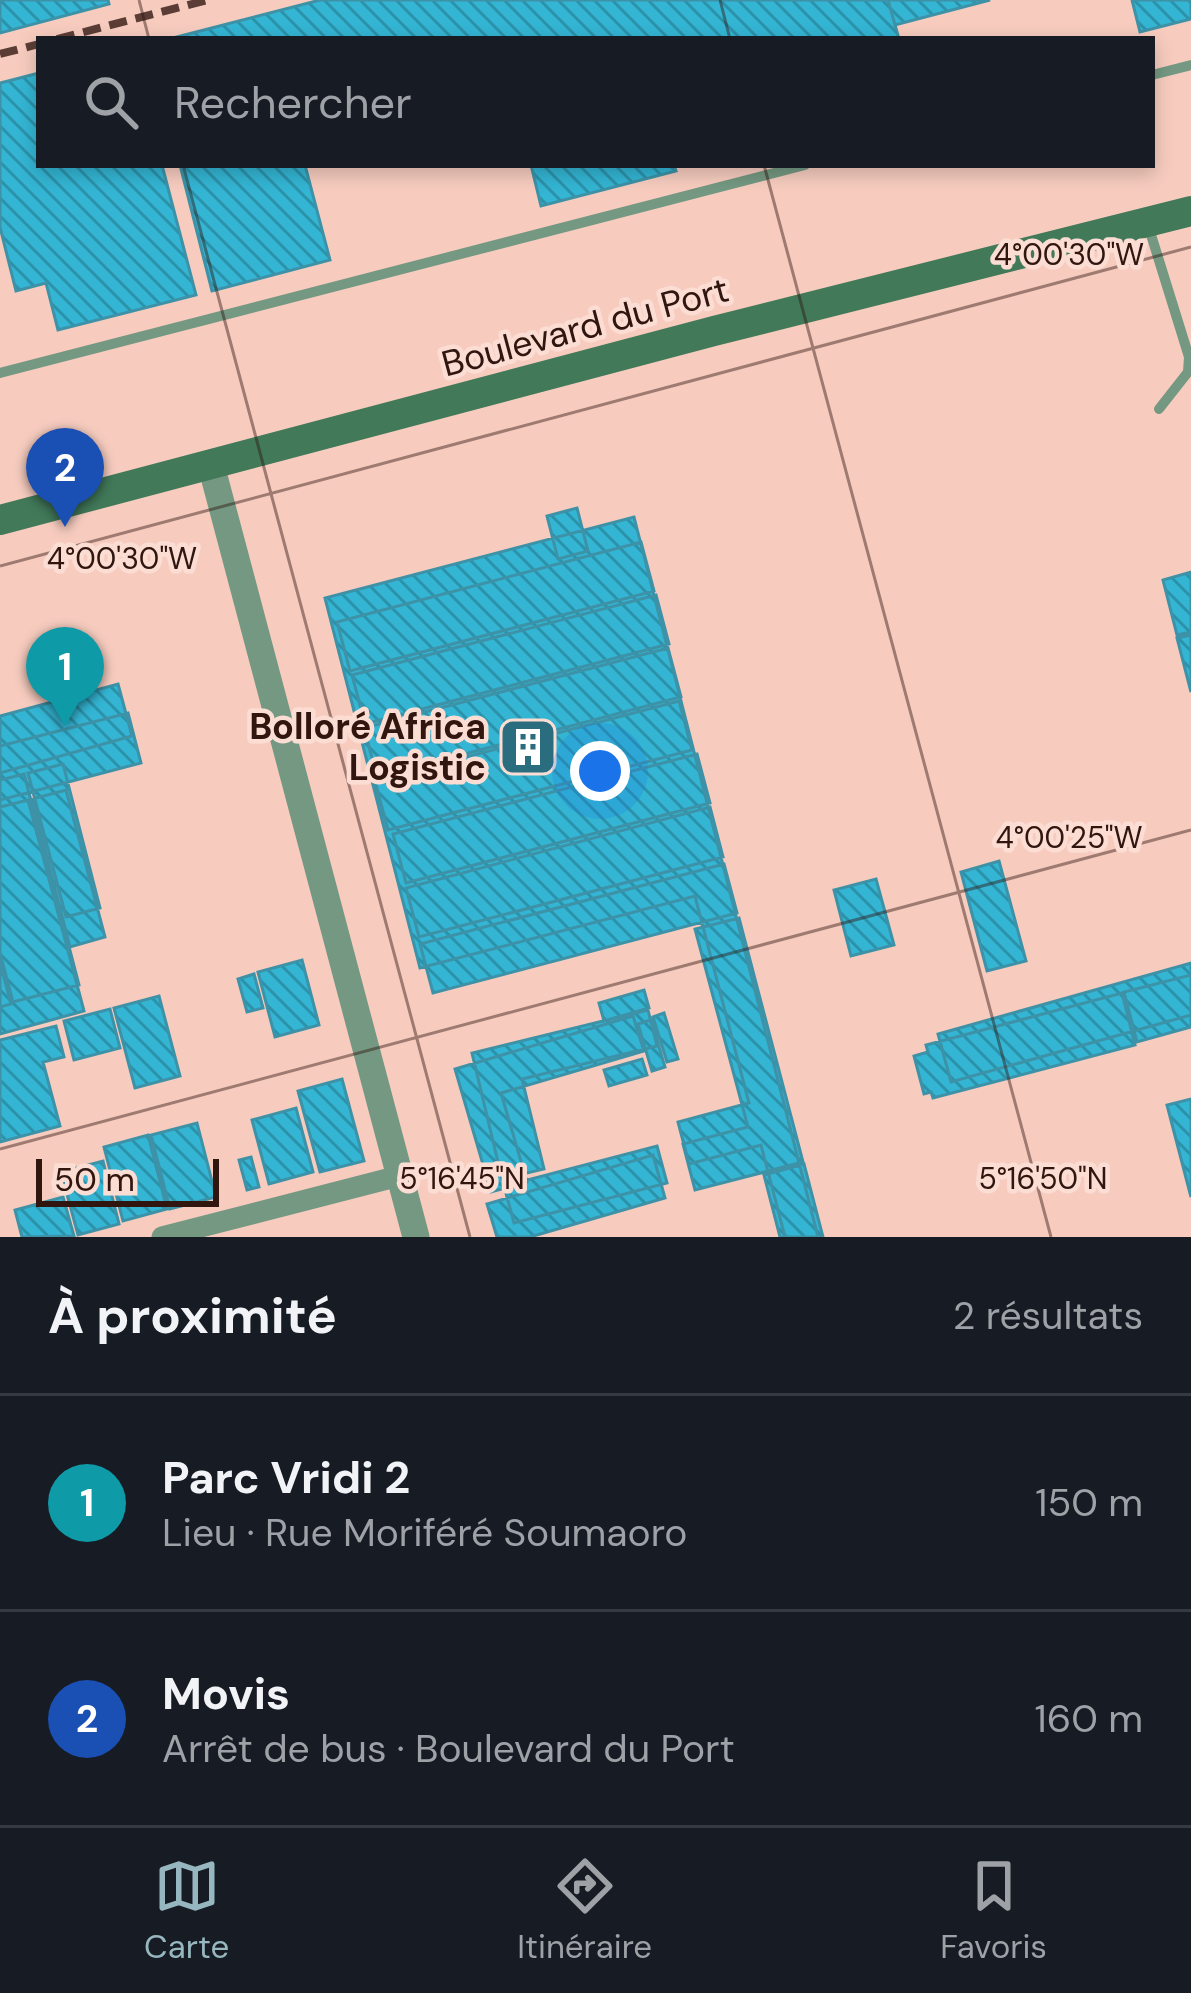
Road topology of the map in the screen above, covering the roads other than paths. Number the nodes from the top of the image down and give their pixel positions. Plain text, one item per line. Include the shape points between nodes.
1 (1191, 65) edge
2 (1155, 74) edge
3 (793, 168) edge
4 (1191, 211) edge
5 (1148, 221) junction
6 (0, 374) edge
7 (1159, 409) dead end
8 (211, 465) junction
9 (0, 520) edge
10 (400, 1176) junction
11 (162, 1237) edge
12 (416, 1237) edge

1 - 2 lane
3 - 6 lane
4 - 5 main road, Boulevard du Port
5 - 7 lane via 1189,357 1188,372
5 - 8 main road, Boulevard du Port
8 - 9 main road, Boulevard du Port
8 - 10 street
10 - 11 street
10 - 12 street

